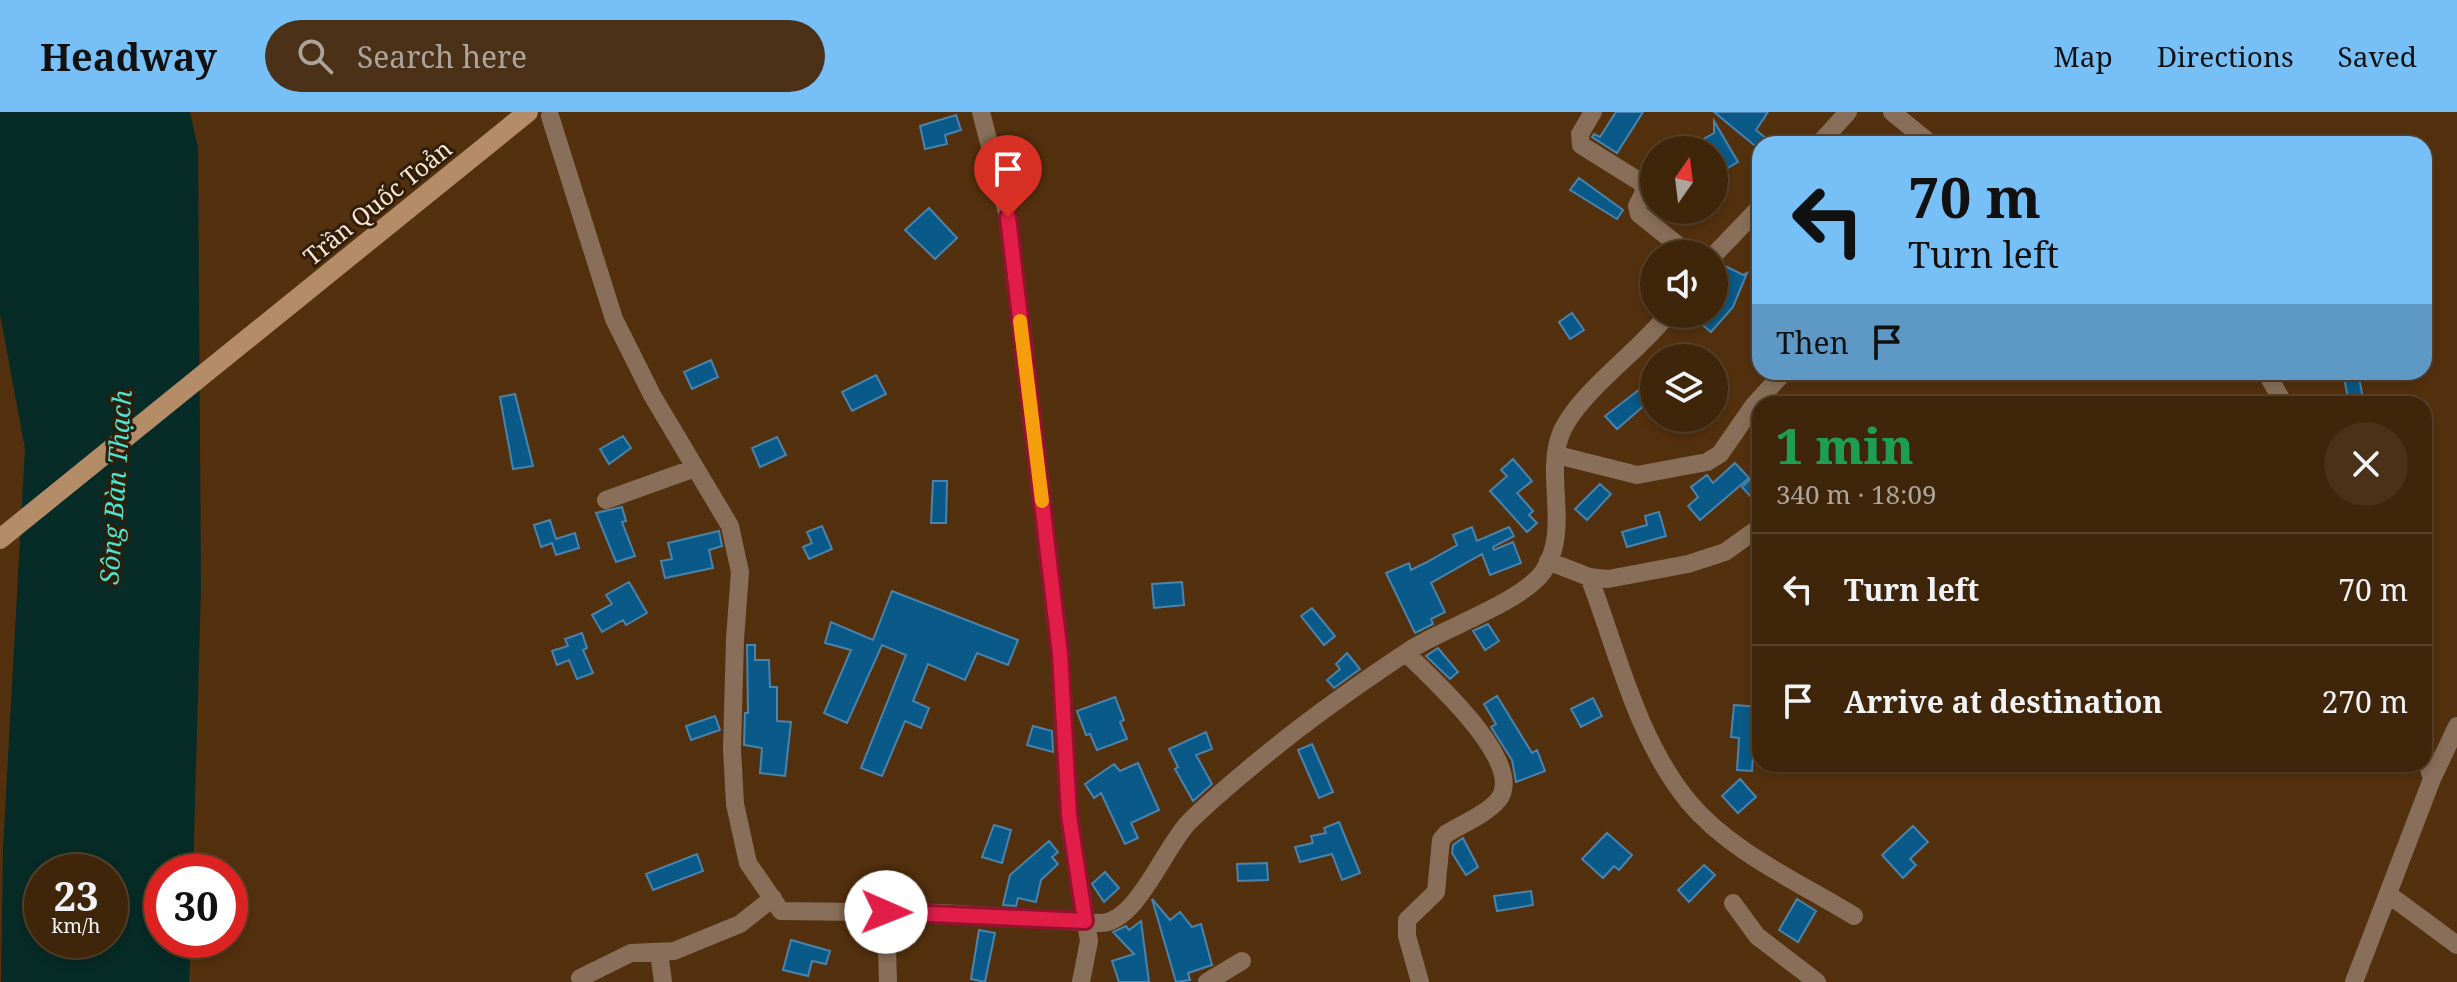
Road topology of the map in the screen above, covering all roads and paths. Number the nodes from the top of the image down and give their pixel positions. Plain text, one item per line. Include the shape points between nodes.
1 (528, 112) edge
2 (981, 112) edge
3 (1593, 112) edge
4 (1848, 112) edge
5 (1892, 112) edge
6 (550, 116) dead end
7 (1826, 136) edge
8 (1921, 136) edge
9 (1752, 215) edge
10 (1672, 240) edge
11 (1728, 240) edge
12 (1657, 328) edge
13 (1777, 380) edge
14 (1762, 396) edge
15 (1752, 408) edge
16 (1557, 455) junction
17 (695, 468) junction
18 (606, 500) dead end
19 (1752, 533) edge
20 (0, 539) edge
21 (1548, 561) junction
22 (1589, 577) junction
23 (1406, 653) junction
24 (2457, 726) edge
25 (2430, 772) edge
26 (2432, 779) junction
27 (2388, 894) junction
28 (773, 898) junction
29 (1733, 903) dead end
30 (886, 912) junction
31 (1854, 916) dead end
32 (1085, 921) junction
33 (2457, 945) edge
34 (659, 952) junction
35 (1242, 961) dead end
36 (580, 978) dead end
37 (663, 982) edge
38 (888, 982) edge
39 (1081, 982) edge
40 (1207, 982) edge
41 (1420, 982) edge
42 (1817, 982) edge
43 (2354, 982) edge

1 - 20 main road, Trần Quốc Toản
2 - 32 street via 1008,217 1060,654 1069,815
3 - 10 street via 1580,134 1581,145 1642,183 1639,214
4 - 7 street
5 - 8 street
6 - 17 street via 614,319
9 - 11 street
12 - 16 street via 1566,423
13 - 14 street
15 - 16 street via 1720,454 1707,462 1637,475
16 - 21 street via 1558,507
17 - 18 street
17 - 28 street via 722,507 739,561 735,804 748,863
19 - 22 street via 1725,552 1688,564 1608,579
21 - 22 street
21 - 23 street via 1532,584
22 - 31 street via 1641,719 1690,802 1737,844
23 - 32 street via 1257,761 1187,824 1120,918 1109,923
23 - 41 street via 1477,725 1504,783 1492,806 1441,840 1436,892 1407,920
24 - 26 street
25 - 26 street
26 - 27 street
27 - 33 street
27 - 43 street
28 - 30 street via 781,911
28 - 34 street via 740,924
29 - 42 street via 1757,936
30 - 32 street
30 - 38 street
32 - 39 street via 1089,941
34 - 36 street via 631,953
34 - 37 street
35 - 40 street

